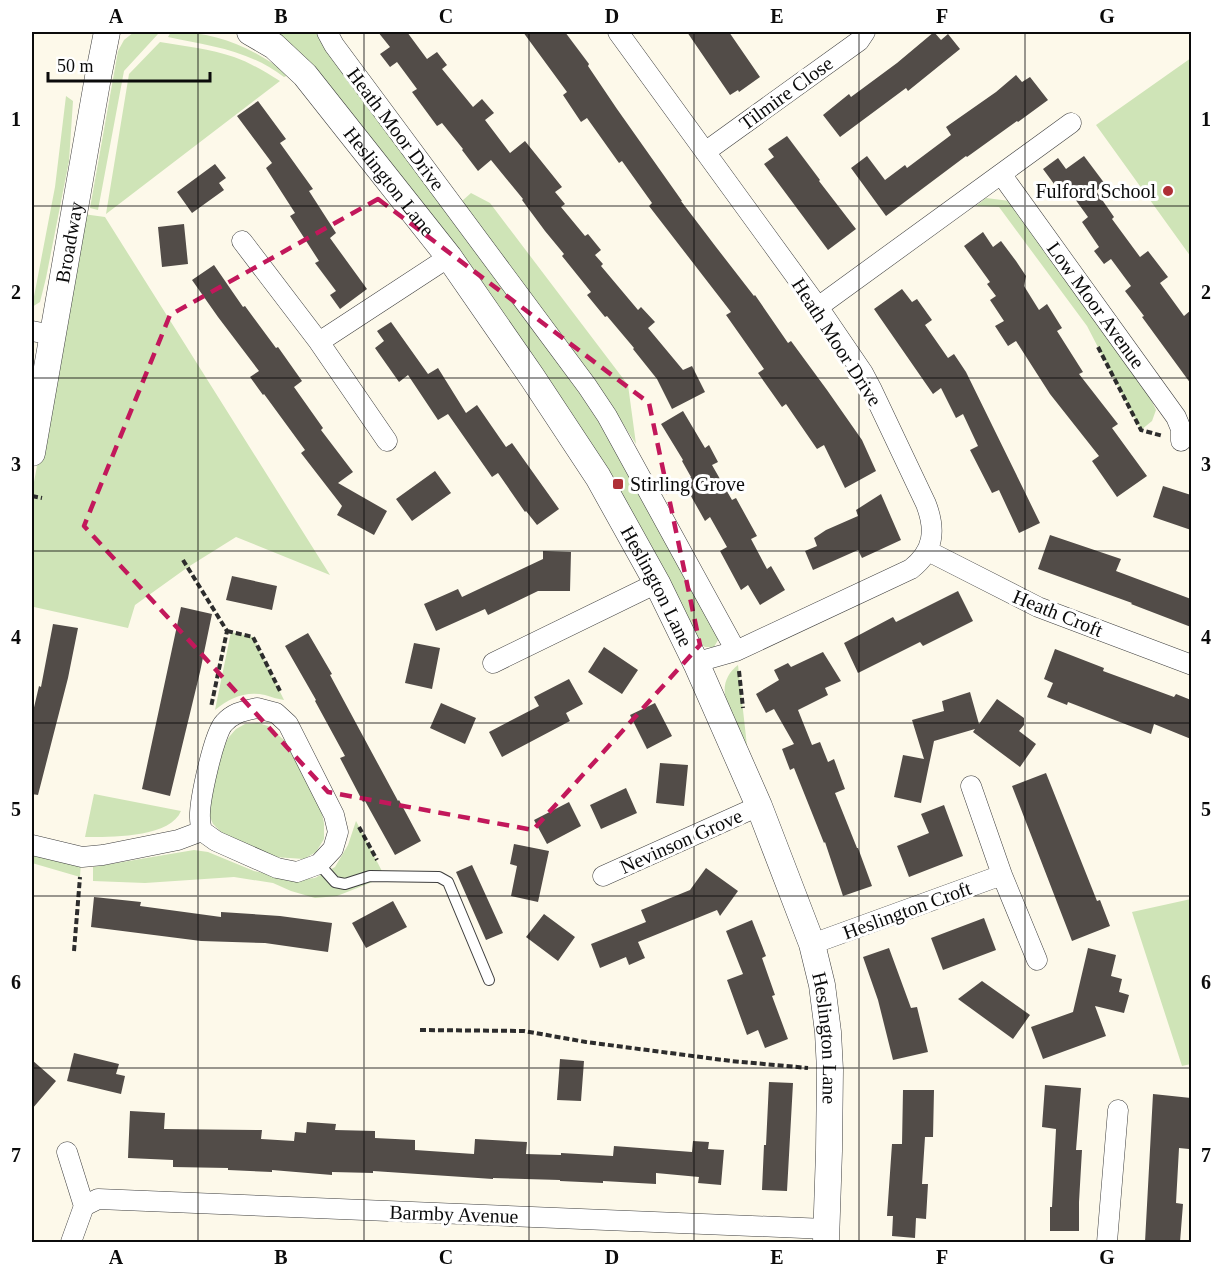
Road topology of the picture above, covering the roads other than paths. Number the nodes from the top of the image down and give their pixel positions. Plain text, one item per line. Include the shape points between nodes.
1 (107, 32) edge
2 (250, 32) edge
3 (327, 32) edge
4 (618, 32) edge
5 (865, 32) edge
6 (1071, 123) dead end
7 (705, 152) junction
8 (1001, 174) junction
9 (242, 241) dead end
10 (449, 257) junction
11 (818, 307) junction
12 (42, 333) edge
13 (319, 342) junction
14 (387, 441) dead end
15 (1181, 441) road end
16 (32, 453) edge
17 (928, 551) junction
18 (657, 583) junction
19 (736, 651) junction
20 (493, 663) dead end
21 (1191, 665) edge
22 (699, 669) junction
23 (971, 786) dead end
24 (759, 806) junction
25 (202, 831) junction
26 (32, 845) edge
27 (319, 864) junction
28 (1002, 875) junction
29 (603, 876) dead end
30 (812, 945) junction
31 (1037, 960) dead end
32 (489, 980) dead end
33 (1118, 1110) dead end
34 (67, 1152) dead end
35 (84, 1206) junction
36 (826, 1236) edge
37 (71, 1242) edge
38 (1107, 1242) edge

1 - 12 street, Broadway
2 - 10 street, Heslington Lane via 274,46 305,75
3 - 19 street, Heath Moor Drive via 607,416
4 - 7 street, Heath Moor Drive
5 - 7 street, Tilmire Close
6 - 8 street
7 - 11 street, Heath Moor Drive
8 - 11 street
8 - 15 street, Low Moor Avenue via 1176,417
9 - 13 street
10 - 13 street
10 - 18 street, Heslington Lane via 597,477
11 - 17 street, Heath Moor Drive via 863,373 926,504 932,520
12 - 16 street, Broadway
13 - 14 street
17 - 19 street via 911,569
17 - 21 street, Heath Croft via 1038,607
18 - 20 street
18 - 22 street, Heslington Lane
19 - 22 street via 716,656
22 - 24 street, Heslington Lane
23 - 28 street
24 - 29 street, Nevinson Grove
24 - 30 street, Heslington Lane
25 - 26 street via 178,840 82,857
25 - 27 street via 216,842 278,868 297,872
25 - 27 street via 201,805 222,724 234,714 257,708 276,713 288,723 334,815 338,832 333,849
27 - 32 lane via 335,882 345,884 370,876 439,877 448,882
28 - 30 street, Heslington Croft
28 - 31 street
30 - 36 street, Heslington Lane via 822,985 830,1070
33 - 38 street
34 - 35 street
35 - 36 street, Barmby Avenue via 98,1199
35 - 37 street

